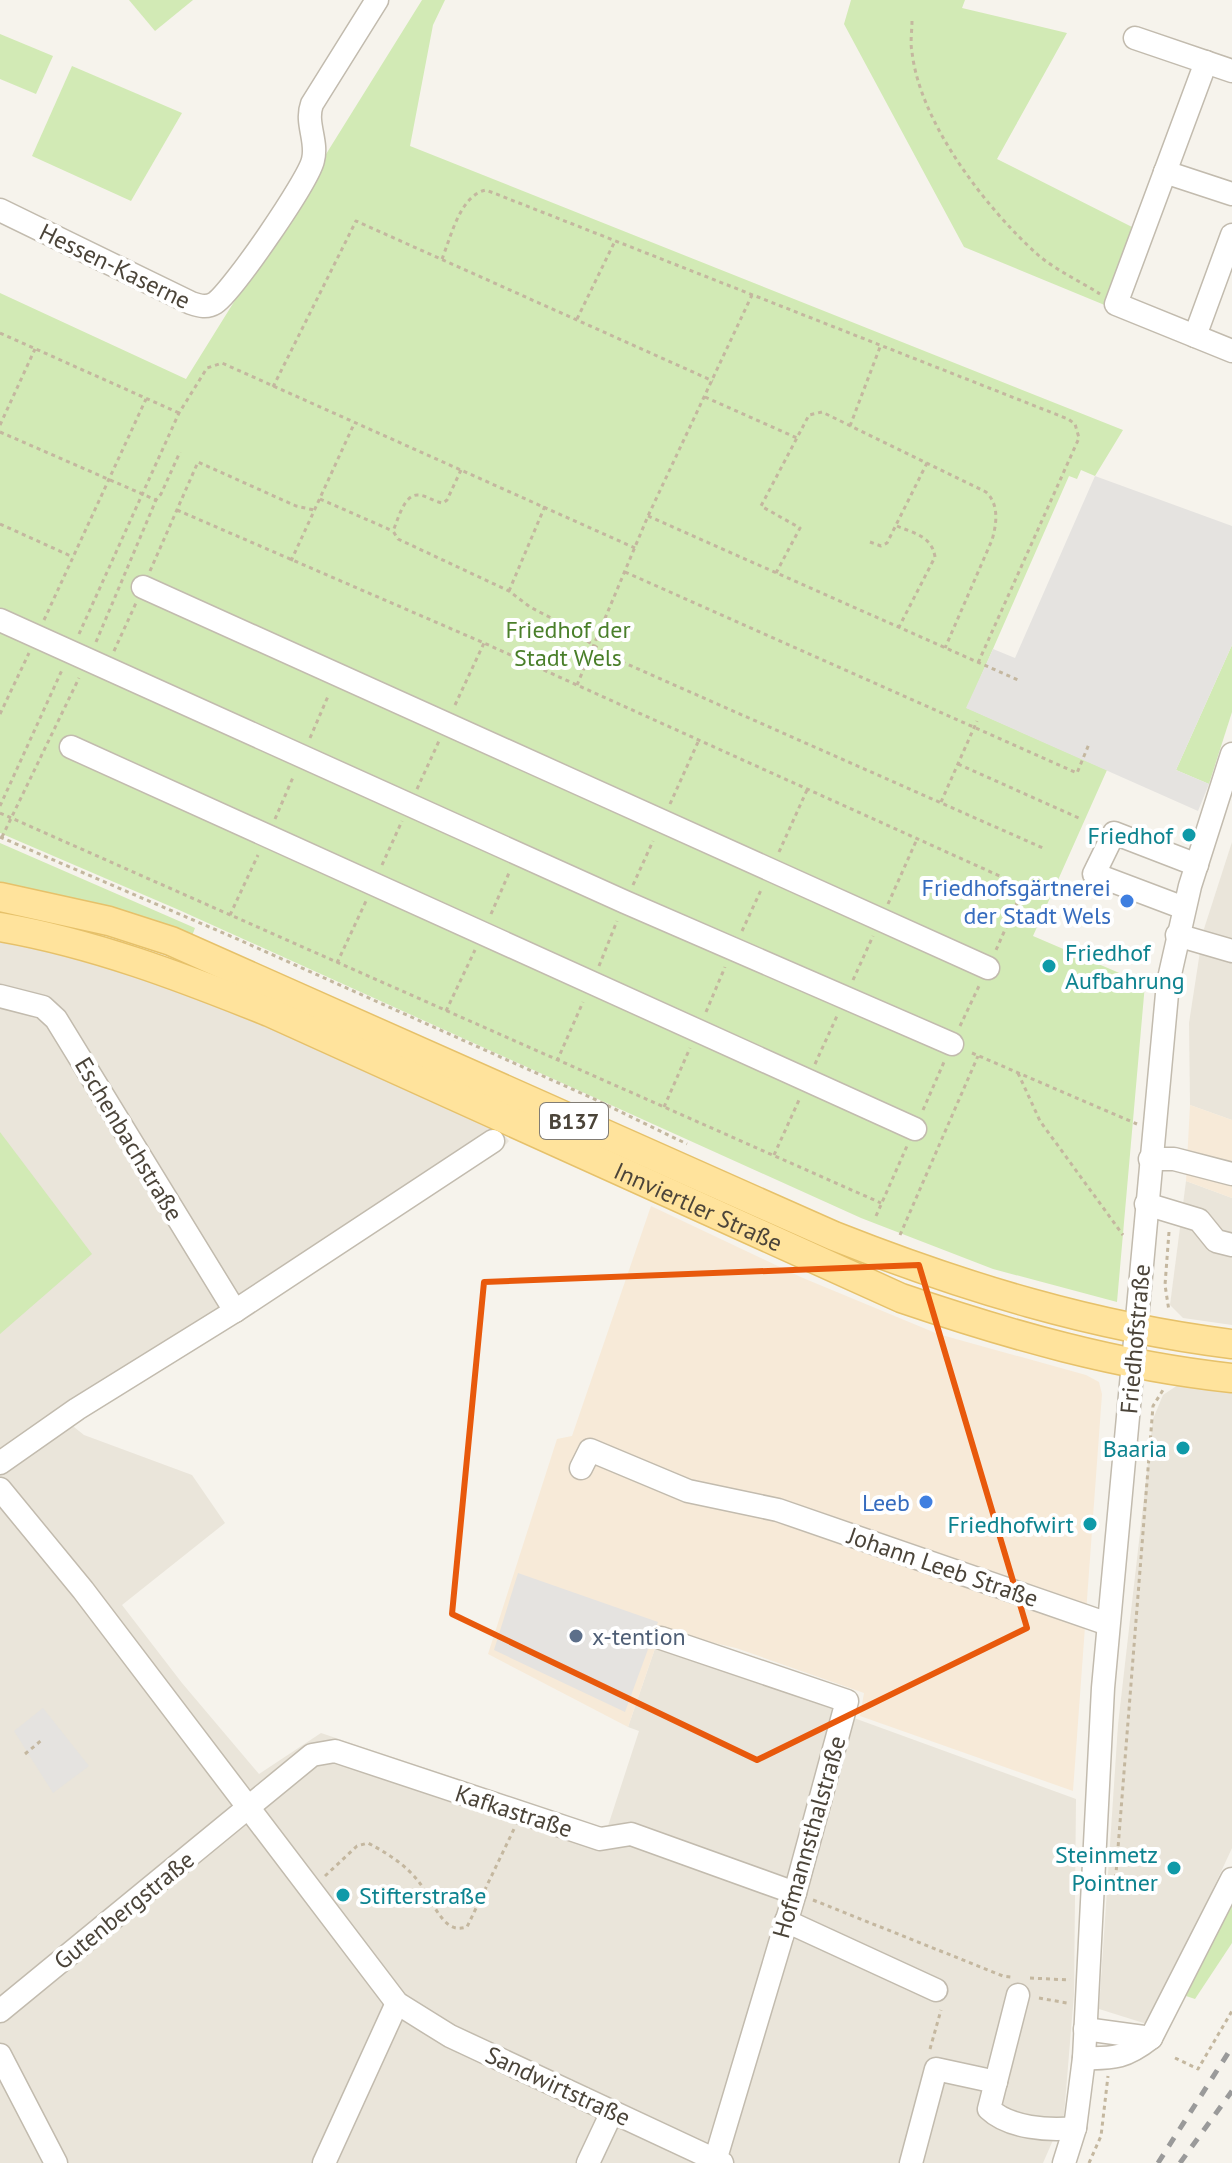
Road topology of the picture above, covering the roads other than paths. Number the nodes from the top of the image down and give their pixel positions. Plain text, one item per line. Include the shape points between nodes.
1 (377, 0) edge
2 (1135, 38) dead end
3 (1206, 62) junction
4 (1232, 71) edge
5 (1165, 172) junction
6 (1232, 194) edge
7 (0, 210) edge
8 (1232, 235) edge
9 (1195, 336) junction
10 (1232, 351) edge
11 (143, 587) road end
12 (0, 620) edge
13 (71, 747) dead end
14 (1232, 754) edge
15 (1197, 865) junction
16 (0, 897) edge
17 (1184, 908) junction
18 (0, 927) edge
19 (1177, 935) junction
20 (1232, 951) edge
21 (988, 968) dead end
22 (0, 996) edge
23 (962, 1048) road end
24 (915, 1129) dead end
25 (493, 1141) dead end
26 (1150, 1159) junction
27 (1232, 1174) edge
28 (1146, 1204) junction
29 (1232, 1245) edge
30 (235, 1311) junction
31 (1137, 1317) junction
32 (1232, 1344) edge
33 (1133, 1365) junction
34 (1232, 1378) edge
35 (0, 1463) edge
36 (581, 1468) dead end
37 (0, 1489) edge
38 (1108, 1624) junction
39 (661, 1638) dead end
40 (248, 1807) junction
41 (1232, 1879) edge
42 (795, 1893) junction
43 (786, 1921) junction
44 (936, 1990) road end
45 (1018, 1995) road end
46 (397, 2003) junction
47 (0, 2011) edge
48 (1085, 2029) junction
49 (1151, 2038) junction
50 (0, 2055) edge
51 (1084, 2058) junction
52 (996, 2082) junction
53 (612, 2112) junction
54 (1075, 2128) junction
55 (718, 2162) edge
56 (56, 2163) edge
57 (324, 2163) edge
58 (588, 2163) edge
59 (911, 2163) edge
60 (1064, 2163) edge

1 - 7 street, Hessen-Kaserne via 312,104 310,168 274,227 212,305 191,303
2 - 3 street
3 - 4 street
3 - 5 street
5 - 6 street
5 - 9 street via 1116,304
8 - 9 street
9 - 10 street
11 - 21 street
12 - 23 street
13 - 24 street
14 - 15 street, Friedhofstraße
15 - 17 street, Friedhofstraße
15 - 17 street via 1114,833 1094,874
16 - 31 main road, Innviertler Straße / B137 via 171,941 909,1266 1093,1320
17 - 19 street, Friedhofstraße
18 - 33 main road, Innviertler Straße / B137 via 174,974 269,1012 901,1298 985,1327
19 - 20 street
19 - 26 street, Friedhofstraße
22 - 30 street, Eschenbachstraße via 43,1007 56,1019
25 - 30 street
26 - 27 street via 1174,1159
26 - 28 street, Friedhofstraße
28 - 29 street via 1199,1220 1216,1241
28 - 31 street, Friedhofstraße
30 - 35 street
31 - 32 main road, Innviertler Straße / B137 via 1169,1336
31 - 33 street, Friedhofstraße
33 - 34 main road, Innviertler Straße / B137
33 - 38 street, Friedhofstraße
36 - 38 street, Johann Leeb Straße via 590,1450 688,1491 778,1510
37 - 40 street
38 - 48 street, Friedhofstraße
39 - 42 street, Hofmannsthalstraße via 847,1701
40 - 42 street, Kafkastraße via 312,1755 335,1751 600,1839 631,1834
40 - 46 street
40 - 47 street, Gutenbergstraße
41 - 49 street
42 - 43 street, Hofmannsthalstraße
43 - 44 street
43 - 55 street, Hofmannsthalstraße
45 - 52 street
46 - 53 street, Sandwirtstraße via 450,2036
46 - 57 street
48 - 49 street
48 - 51 street, Friedhofstraße
49 - 51 street via 1132,2053
50 - 56 street
51 - 54 street, Friedhofstraße
52 - 54 street via 989,2109 1000,2119 1056,2130
52 - 59 street via 936,2069
53 - 55 street, Sandwirtstraße
53 - 58 street
54 - 60 street, Friedhofstraße

